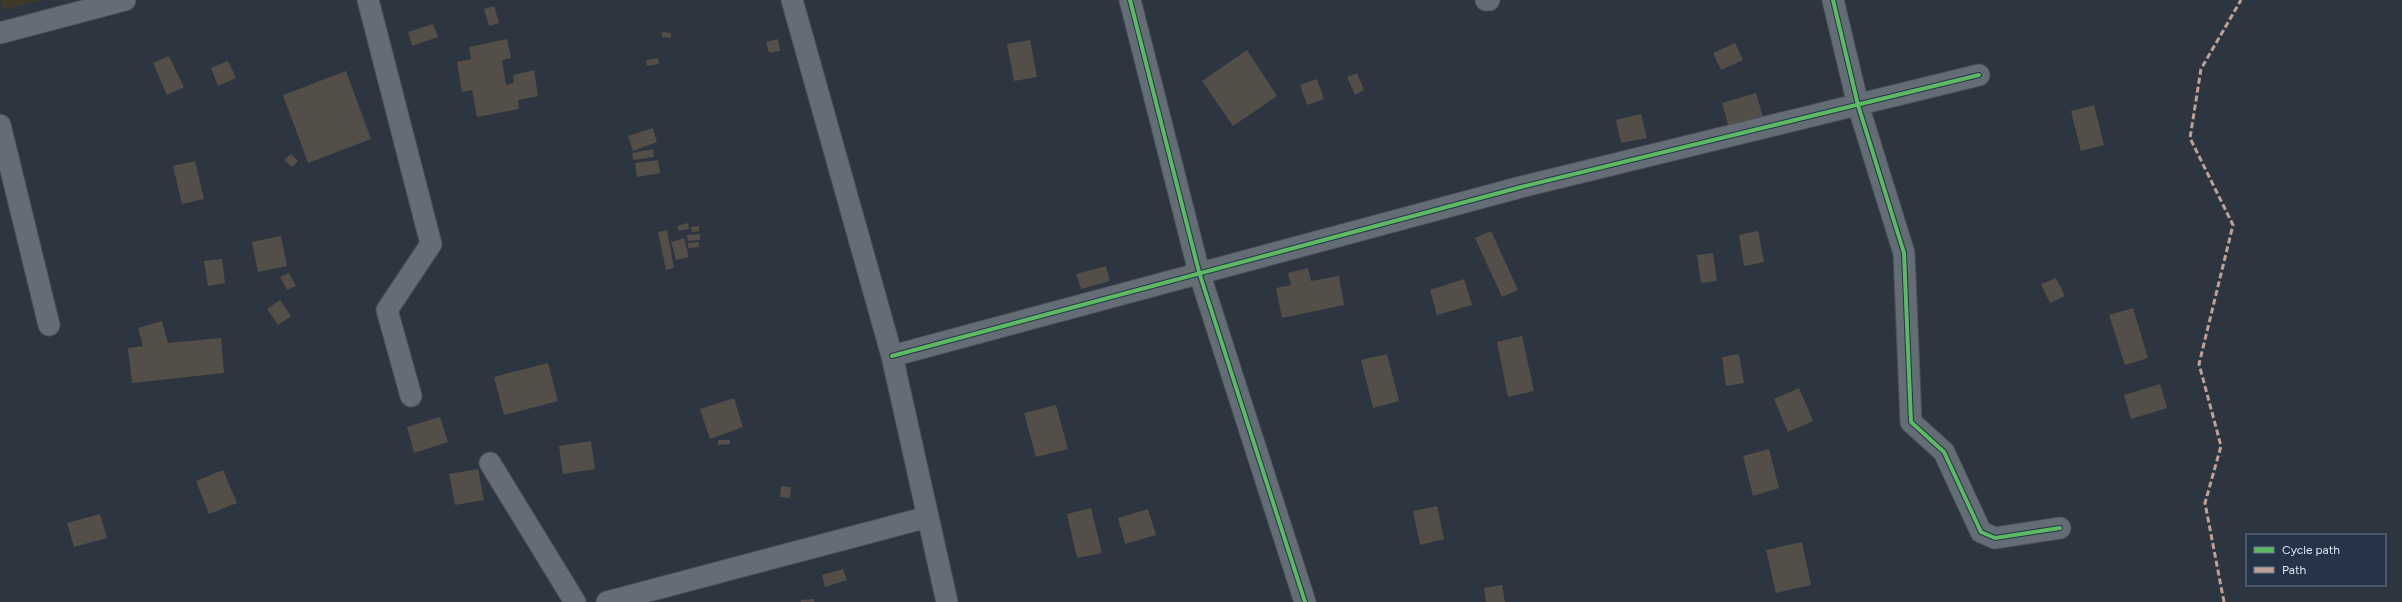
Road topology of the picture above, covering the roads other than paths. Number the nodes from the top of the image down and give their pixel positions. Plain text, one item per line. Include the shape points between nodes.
1 (125, 0) edge
2 (368, 0) edge
3 (792, 0) edge
4 (1130, 0) edge
5 (1486, 0) edge
6 (1490, 0) edge
7 (1833, 0) edge
8 (0, 33) edge
9 (1979, 75) dead end
10 (1858, 105) junction
11 (0, 126) edge
12 (1199, 272) junction
13 (49, 325) dead end
14 (892, 356) junction
15 (411, 396) dead end
16 (490, 463) dead end
17 (928, 517) junction
18 (2060, 528) dead end
19 (575, 602) edge
20 (607, 602) edge
21 (947, 602) edge
22 (1305, 602) edge

1 - 8 street
2 - 15 street via 431,244 387,310
3 - 14 street
4 - 12 street
5 - 6 street
7 - 10 street
9 - 10 street
10 - 12 street via 1520,187
10 - 18 street via 1904,253 1910,422 1944,452 1981,532 1995,538
11 - 13 street
12 - 14 street
12 - 22 street
14 - 17 street
16 - 19 street
17 - 20 street
17 - 21 street

